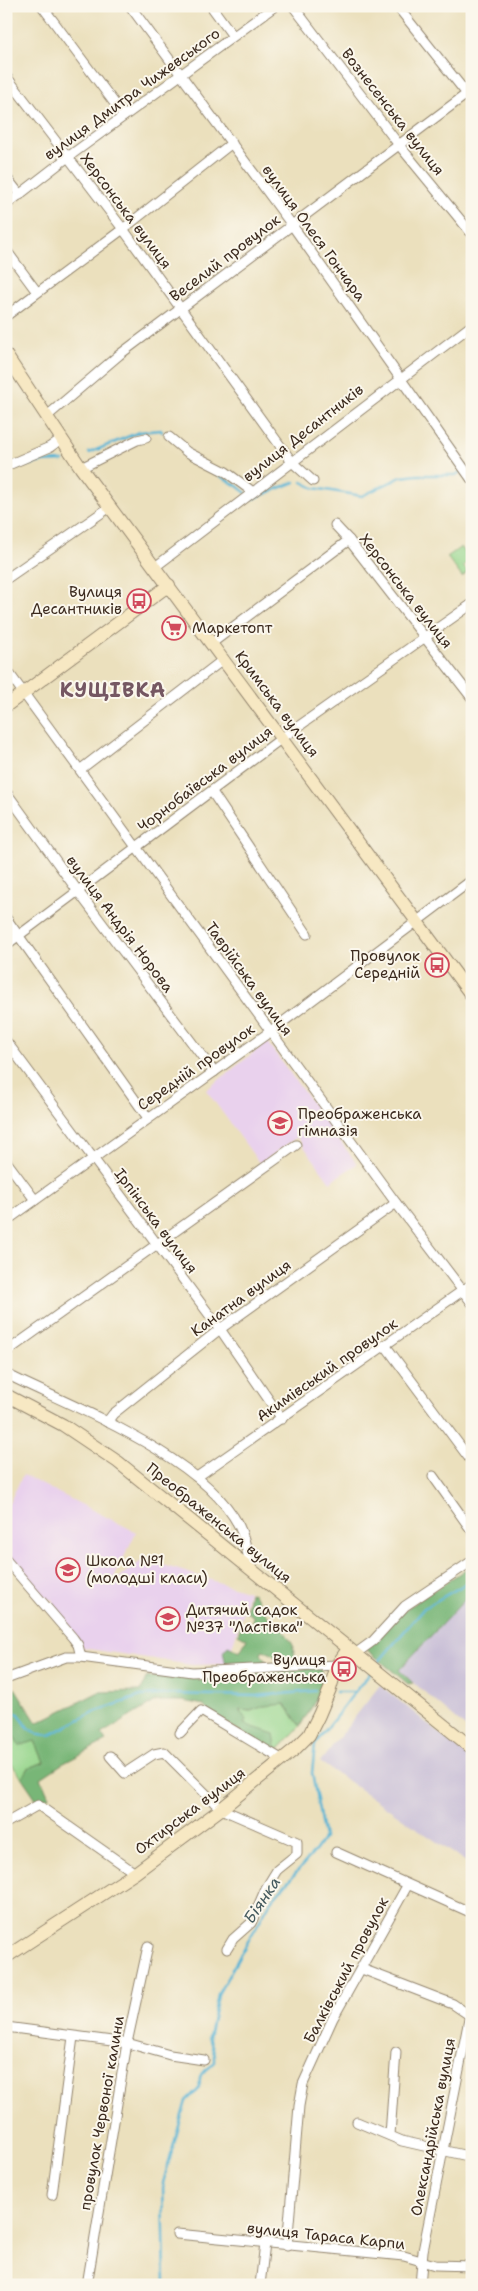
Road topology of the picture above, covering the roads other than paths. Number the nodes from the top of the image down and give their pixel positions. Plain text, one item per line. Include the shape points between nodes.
1 (42, 6) edge
2 (130, 6) edge
3 (211, 6) edge
4 (275, 6) edge
5 (293, 6) edge
6 (397, 6) edge
7 (233, 36) junction
8 (181, 75) junction
9 (6, 76) edge
10 (469, 92) edge
11 (124, 116) junction
12 (232, 143) junction
13 (399, 145) junction
14 (68, 157) junction
15 (6, 177) edge
16 (20, 195) junction
17 (6, 205) edge
18 (292, 225) junction
19 (123, 229) junction
20 (472, 234) edge
21 (6, 250) edge
22 (38, 292) junction
23 (181, 308) junction
24 (6, 316) edge
25 (472, 325) edge
26 (6, 355) edge
27 (400, 378) junction
28 (46, 417) junction
29 (169, 437) dead end
30 (146, 438) dead end
31 (61, 439) junction
32 (292, 462) junction
33 (6, 466) edge
34 (81, 468) junction
35 (472, 480) edge
36 (314, 481) dead end
37 (253, 492) junction
38 (110, 507) junction
39 (335, 525) dead end
40 (349, 540) junction
41 (155, 567) junction
42 (6, 580) edge
43 (169, 585) junction
44 (472, 604) edge
45 (425, 638) junction
46 (212, 643) junction
47 (224, 659) junction
48 (6, 669) edge
49 (24, 693) junction
50 (472, 698) edge
51 (6, 706) edge
52 (282, 738) junction
53 (81, 770) junction
54 (6, 792) edge
55 (212, 792) junction
56 (136, 847) junction
57 (472, 880) edge
58 (77, 890) junction
59 (6, 918) edge
60 (417, 922) junction
61 (306, 934) dead end
62 (19, 936) junction
63 (6, 944) edge
64 (472, 996) edge
65 (271, 1031) junction
66 (6, 1041) edge
67 (214, 1072) junction
68 (148, 1118) junction
69 (296, 1145) dead end
70 (93, 1159) junction
71 (6, 1161) edge
72 (35, 1200) junction
73 (396, 1203) junction
74 (6, 1221) edge
75 (156, 1245) junction
76 (472, 1284) edge
77 (462, 1290) junction
78 (472, 1303) edge
79 (220, 1329) junction
80 (385, 1344) junction
81 (6, 1352) edge
82 (6, 1374) edge
83 (6, 1395) edge
84 (282, 1419) junction
85 (107, 1422) junction
86 (472, 1462) edge
87 (433, 1476) dead end
88 (197, 1477) junction
89 (472, 1531) edge
90 (6, 1560) edge
91 (472, 1561) edge
92 (252, 1570) junction
93 (355, 1655) junction
94 (81, 1656) junction
95 (337, 1665) junction
96 (6, 1679) edge
97 (180, 1733) dead end
98 (472, 1748) edge
99 (110, 1756) dead end
100 (283, 1760) junction
101 (221, 1809) junction
102 (6, 1824) edge
103 (336, 1852) dead end
104 (135, 1873) junction
105 (407, 1886) junction
106 (472, 1913) edge
107 (148, 1946) dead end
108 (227, 1949) dead end
109 (6, 1957) edge
110 (362, 1969) junction
111 (472, 2004) edge
112 (470, 2016) edge
113 (6, 2027) edge
114 (72, 2037) junction
115 (127, 2043) junction
116 (396, 2052) dead end
117 (204, 2060) dead end
118 (357, 2122) dead end
119 (390, 2136) junction
120 (443, 2151) junction
121 (472, 2157) edge
122 (52, 2195) dead end
123 (177, 2234) dead end
124 (264, 2243) junction
125 (287, 2246) junction
126 (422, 2261) junction
127 (472, 2266) edge
128 (87, 2285) edge
129 (260, 2285) edge
130 (420, 2285) edge

1 - 11 street
2 - 8 street, вулиця Олеся Гончара
3 - 7 street
4 - 7 street, вулиця Дмитра Чижевського
5 - 13 street, Вознесенська вулиця
6 - 10 street
7 - 8 street, вулиця Дмитра Чижевського
8 - 11 street, вулиця Дмитра Чижевського
8 - 12 street, вулиця Олеся Гончара
9 - 14 street, Херсонська вулиця
10 - 13 street, Веселий провулок
11 - 14 street, вулиця Дмитра Чижевського
12 - 18 street, вулиця Олеся Гончара
12 - 19 street
13 - 18 street, Веселий провулок
13 - 20 street, Вознесенська вулиця
14 - 16 street, вулиця Дмитра Чижевського
14 - 19 street, Херсонська вулиця
15 - 16 street
16 - 17 street, вулиця Дмитра Чижевського
18 - 23 street, Веселий провулок
18 - 27 street, вулиця Олеся Гончара
19 - 22 street
19 - 23 street, Херсонська вулиця
21 - 22 street
22 - 24 street
23 - 28 street, Веселий провулок
23 - 32 street, Херсонська вулиця
25 - 27 street, вулиця Десантників
26 - 28 street, Кримська вулиця
27 - 32 street, вулиця Десантників
27 - 35 street, вулиця Олеся Гончара
28 - 31 street, Кримська вулиця
29 - 37 street via 187,452 226,472
30 - 34 street
31 - 33 street
31 - 34 street, Кримська вулиця
32 - 36 street, Херсонська вулиця
32 - 37 street, вулиця Десантників
34 - 38 street, Кримська вулиця
37 - 41 street, вулиця Десантників
38 - 41 street, Кримська вулиця
38 - 42 street
39 - 40 street, Херсонська вулиця
40 - 45 street, Херсонська вулиця
40 - 46 street
41 - 43 street, Кримська вулиця
43 - 46 street, Кримська вулиця
43 - 49 street
44 - 45 street, Чорнобаївська вулиця
45 - 50 street, Херсонська вулиця
45 - 52 street, Чорнобаївська вулиця
46 - 47 street, Кримська вулиця
47 - 52 street, Кримська вулиця
47 - 53 street
48 - 49 street, Таврійська вулиця
49 - 51 street
49 - 53 street, Таврійська вулиця
52 - 55 street, Чорнобаївська вулиця
52 - 60 street, Кримська вулиця
53 - 56 street, Таврійська вулиця
54 - 58 street, вулиця Андрія Норова
55 - 56 street, Чорнобаївська вулиця
55 - 61 street
56 - 58 street, Чорнобаївська вулиця
56 - 65 street, Таврійська вулиця
57 - 60 street, Середній провулок
58 - 62 street, Чорнобаївська вулиця
58 - 67 street, вулиця Андрія Норова
59 - 62 street
60 - 64 street, Кримська вулиця
60 - 65 street, Середній провулок
62 - 63 street, Чорнобаївська вулиця
62 - 68 street
65 - 67 street, Середній провулок
65 - 73 street, Таврійська вулиця
66 - 70 street, Ірпінська вулиця
67 - 68 street, Середній провулок
68 - 70 street, Середній провулок
69 - 75 street
70 - 72 street, Середній провулок
70 - 75 street, Ірпінська вулиця
71 - 72 street
72 - 74 street, Середній провулок
73 - 77 street, Таврійська вулиця
73 - 79 street, Канатна вулиця
75 - 79 street, Ірпінська вулиця
75 - 81 street
76 - 77 street, Акимівський провулок
77 - 78 street, Таврійська вулиця
77 - 80 street, Акимівський провулок
79 - 84 street, Ірпінська вулиця
79 - 85 street, Канатна вулиця
80 - 84 street, Акимівський провулок
80 - 86 street
82 - 85 street
83 - 92 street, Преображенська вулиця via 63,1425 118,1462
84 - 88 street, Акимівський провулок
85 - 88 street
87 - 89 street
88 - 92 street via 222,1502 238,1525 246,1542
90 - 94 street via 73,1638
91 - 93 street via 406,1606
92 - 93 street, Преображенська вулиця
93 - 95 street, Охтирська вулиця
93 - 98 street, Преображенська вулиця
94 - 95 street via 192,1672
94 - 96 street via 66,1657
95 - 100 street, Охтирська вулиця via 326,1700 308,1735
97 - 100 street via 201,1711
99 - 101 street via 125,1773 154,1754 164,1752
100 - 101 street, Охтирська вулиця
101 - 104 street, Охтирська вулиця
101 - 108 street via 296,1842 297,1854 278,1870 266,1888 251,1923
102 - 104 street via 38,1805
103 - 105 street
104 - 109 street, Охтирська вулиця
105 - 106 street
105 - 110 street, Балківський провулок
107 - 115 street, провулок Червоної калини
110 - 112 street via 453,2004
110 - 125 street, Балківський провулок via 333,2018 303,2084
111 - 112 street, Олександрійська вулиця
112 - 120 street, Олександрійська вулиця
113 - 114 street
114 - 115 street
114 - 122 street
115 - 117 street
115 - 128 street, провулок Червоної калини
116 - 119 street
118 - 119 street
119 - 120 street
120 - 121 street
120 - 126 street, Олександрійська вулиця
123 - 124 street, вулиця Тараса Карпи
124 - 125 street, вулиця Тараса Карпи
124 - 129 street
125 - 126 street, вулиця Тараса Карпи via 404,2256
126 - 127 street, вулиця Тараса Карпи via 435,2265
126 - 130 street, Олександрійська вулиця

